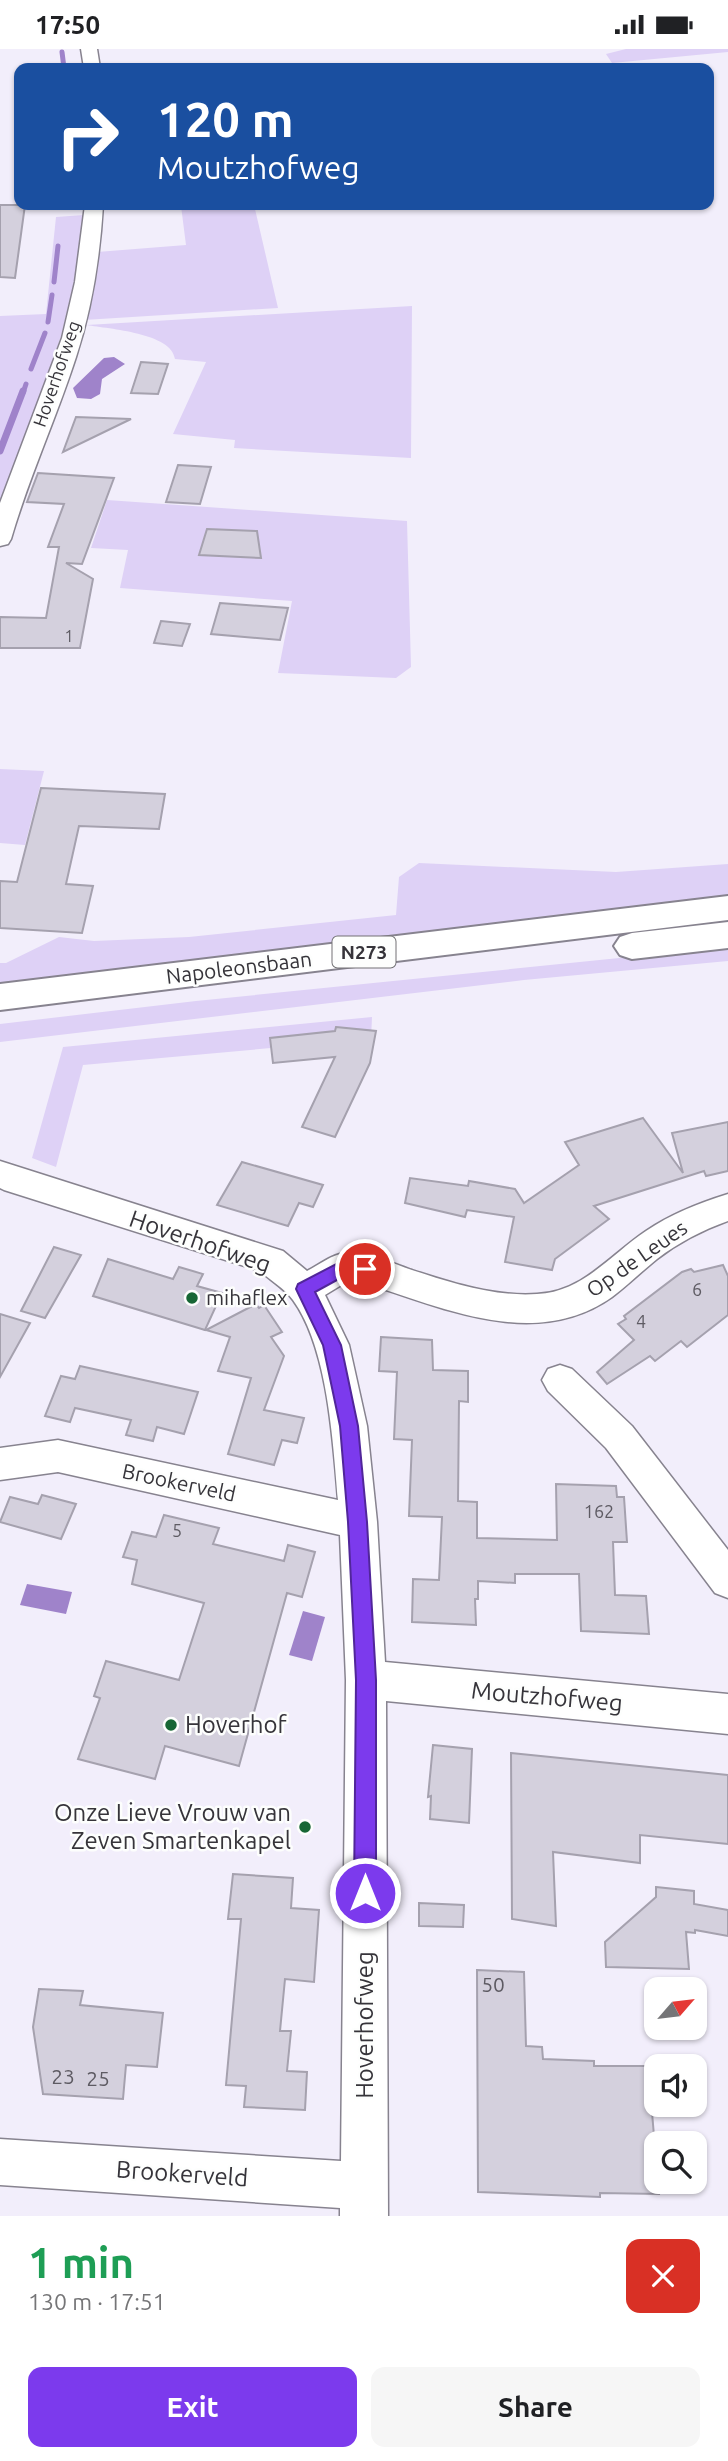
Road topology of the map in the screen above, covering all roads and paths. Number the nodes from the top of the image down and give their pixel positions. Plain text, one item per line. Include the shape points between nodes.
1 (94, 210) edge
2 (0, 538) edge
3 (728, 908) edge
4 (728, 935) edge
5 (0, 997) edge
6 (0, 1018) edge
7 (0, 1174) edge
8 (728, 1207) edge
9 (304, 1289) junction
10 (559, 1380) dead end
11 (0, 1464) edge
12 (358, 1522) junction
13 (728, 1580) edge
14 (366, 1680) junction
15 (728, 1714) edge
16 (0, 2162) edge
17 (364, 2201) edge

1 - 2 street, Hoverhofweg via 91,257 66,358
3 - 5 main road, Napoleonsbaan / N273
4 - 6 main road, Napoleonsbaan / N273
7 - 9 street, Hoverhofweg via 271,1261
8 - 9 street, Op de Leues via 656,1241 592,1293 553,1308 504,1310 365,1269 344,1267
9 - 12 street, Hoverhofweg via 332,1345 349,1426
10 - 13 street via 619,1437
11 - 12 street, Brookerveld via 58,1456
12 - 14 street, Hoverhofweg
14 - 15 street, Moutzhofweg
14 - 17 street, Hoverhofweg
16 - 17 street, Brookerveld

